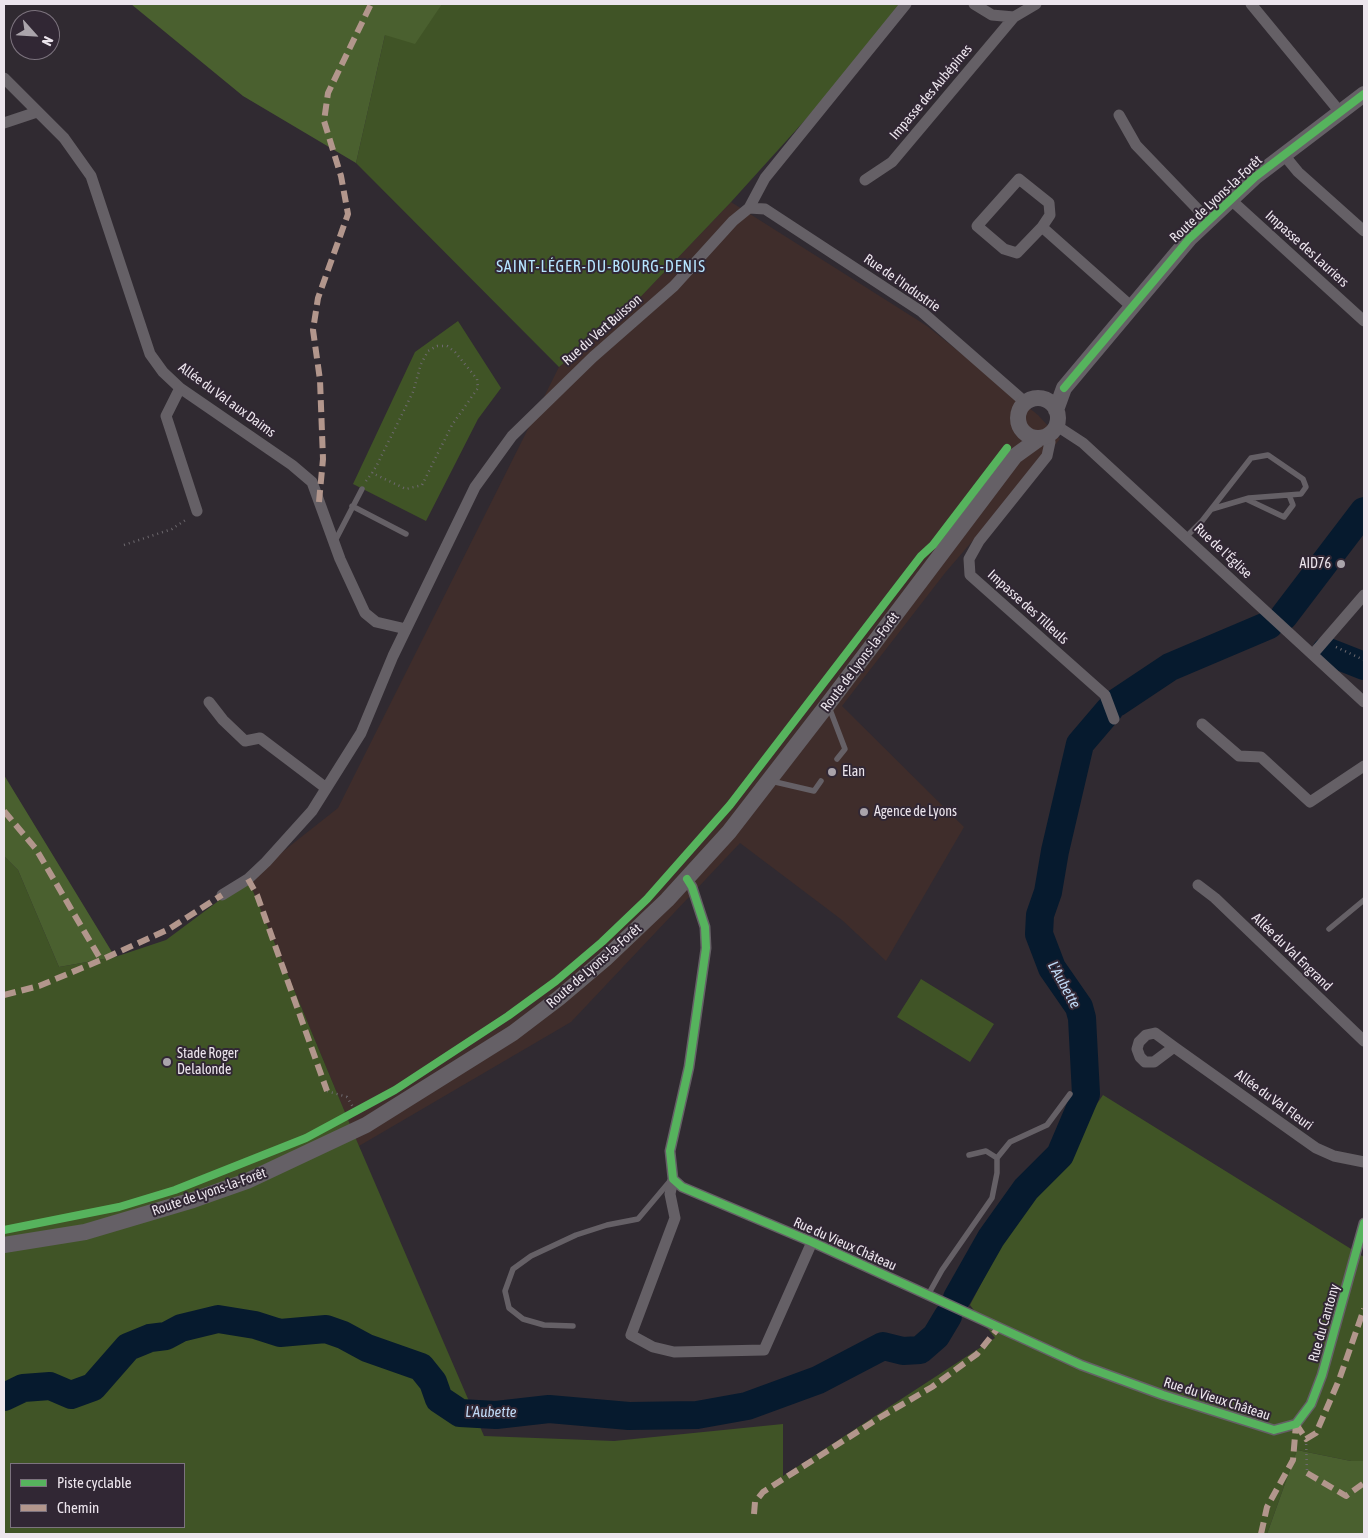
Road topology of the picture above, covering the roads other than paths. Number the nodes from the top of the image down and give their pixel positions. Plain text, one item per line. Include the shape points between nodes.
1 (906, 4) edge
2 (974, 4) edge
3 (1036, 4) edge
4 (1250, 4) edge
5 (1014, 16) junction
6 (4, 78) edge
7 (1364, 94) edge
8 (37, 112) junction
9 (1340, 112) junction
10 (1119, 115) dead end
11 (4, 123) edge
12 (1284, 155) junction
13 (865, 180) dead end
14 (1230, 199) junction
15 (749, 208) junction
16 (1208, 221) junction
17 (1042, 227) junction
18 (1364, 232) edge
19 (1132, 307) junction
20 (1364, 320) edge
21 (180, 388) junction
22 (1026, 403) junction
23 (1049, 422) junction
24 (1022, 429) junction
25 (1015, 456) junction
26 (362, 489) road end
27 (1289, 496) junction
28 (1246, 499) junction
29 (352, 506) junction
30 (1212, 509) junction
31 (196, 511) road end
32 (406, 534) dead end
33 (1186, 537) junction
34 (334, 543) junction
35 (1364, 595) edge
36 (406, 629) junction
37 (1313, 654) junction
38 (208, 702) dead end
39 (1364, 702) edge
40 (828, 704) junction
41 (1114, 719) dead end
42 (1202, 724) dead end
43 (838, 759) dead end
44 (1364, 766) edge
45 (769, 780) junction
46 (821, 781) dead end
47 (326, 788) junction
48 (687, 879) junction
49 (1198, 886) dead end
50 (222, 894) dead end
51 (1364, 900) edge
52 (1329, 929) dead end
53 (1364, 1040) edge
54 (1174, 1047) dead end
55 (1070, 1094) dead end
56 (969, 1155) dead end
57 (997, 1158) junction
58 (1364, 1162) edge
59 (673, 1179) junction
60 (1364, 1223) edge
61 (812, 1242) junction
62 (4, 1245) edge
63 (928, 1295) junction
64 (573, 1326) dead end
65 (1296, 1424) joint

1 - 15 street, Rue du Vert Buisson via 765,178
2 - 5 street via 992,16
3 - 5 street
4 - 9 street
5 - 13 street, Impasse des Aubépines via 892,162
6 - 8 street, Allée du Val aux Daims
7 - 9 main road, Route de Lyons-la-Forêt
8 - 11 street
8 - 21 street, Allée du Val aux Daims via 64,138 91,176 150,354
9 - 12 main road, Route de Lyons-la-Forêt
10 - 16 street via 1136,144
12 - 14 main road, Route de Lyons-la-Forêt
12 - 18 street via 1298,172
14 - 16 main road, Route de Lyons-la-Forêt
14 - 20 street, Impasse des Lauriers
15 - 22 street, Rue de l'Industrie via 765,209 922,312
15 - 36 street, Rue du Vert Buisson via 733,221 674,286 592,357 512,436 475,487
16 - 19 main road, Route de Lyons-la-Forêt
17 - 17 street via 1050,215 1049,204 1019,179 977,226 1004,249 1017,253
17 - 19 street
19 - 23 main road, Route de Lyons-la-Forêt via 1064,388
21 - 31 street via 166,416
21 - 34 street, Allée du Val aux Daims via 312,482
22 - 23 main road via 1036,399
22 - 24 main road, Route de Lyons-la-Forêt via 1019,415
23 - 24 main road via 1026,434
23 - 25 main road, Route de Lyons-la-Forêt
23 - 33 street, Rue de l'Église via 1083,443
23 - 41 street, Impasse des Tilleuls via 1047,456 979,541 969,560 970,574 1105,696
24 - 25 main road, Route de Lyons-la-Forêt
25 - 40 main road, Route de Lyons-la-Forêt
26 - 29 lane
27 - 28 lane
27 - 28 lane via 1293,505 1284,517
27 - 30 lane via 1301,494 1306,487 1303,479 1268,455 1251,458
28 - 30 lane
29 - 32 lane
29 - 34 lane
30 - 33 lane
33 - 37 street, Rue de l'Église
34 - 36 street, Allée du Val aux Daims via 365,613 376,622
35 - 37 street
36 - 47 street, Rue du Vert Buisson via 361,733
37 - 39 street, Rue de l'Église
38 - 47 street via 246,740 260,738
40 - 43 lane via 845,749
40 - 45 main road, Route de Lyons-la-Forêt
42 - 44 street via 1239,756 1260,757 1310,802
45 - 46 lane via 814,791
45 - 48 main road, Route de Lyons-la-Forêt
47 - 50 street, Rue du Vert Buisson via 312,811 266,862 248,879
48 - 59 street, Rue du Vieux Château via 705,927 706,948 687,1076 670,1151
48 - 62 main road, Route de Lyons-la-Forêt via 605,959 544,1010 366,1125 247,1181 193,1200 85,1232
49 - 53 street, Allée du Val Engrand via 1215,898
51 - 52 lane
54 - 58 street, Allée du Val Fleuri via 1316,1148 1334,1156
55 - 57 lane via 1047,1125 1010,1142
56 - 57 lane via 986,1151
57 - 63 lane via 992,1198
59 - 61 street, Rue du Vieux Château via 682,1187
59 - 61 street, Rue du Vieux Château via 670,1194 675,1218 631,1334 653,1347 674,1352 764,1350
59 - 64 lane via 638,1219 576,1235 531,1256 514,1269 505,1291 509,1308 523,1319 544,1325
60 - 65 street, Rue du Cantony via 1322,1375 1311,1404
61 - 63 street, Rue du Vieux Château
63 - 65 street, Rue du Vieux Château via 1081,1365 1162,1394 1274,1430

